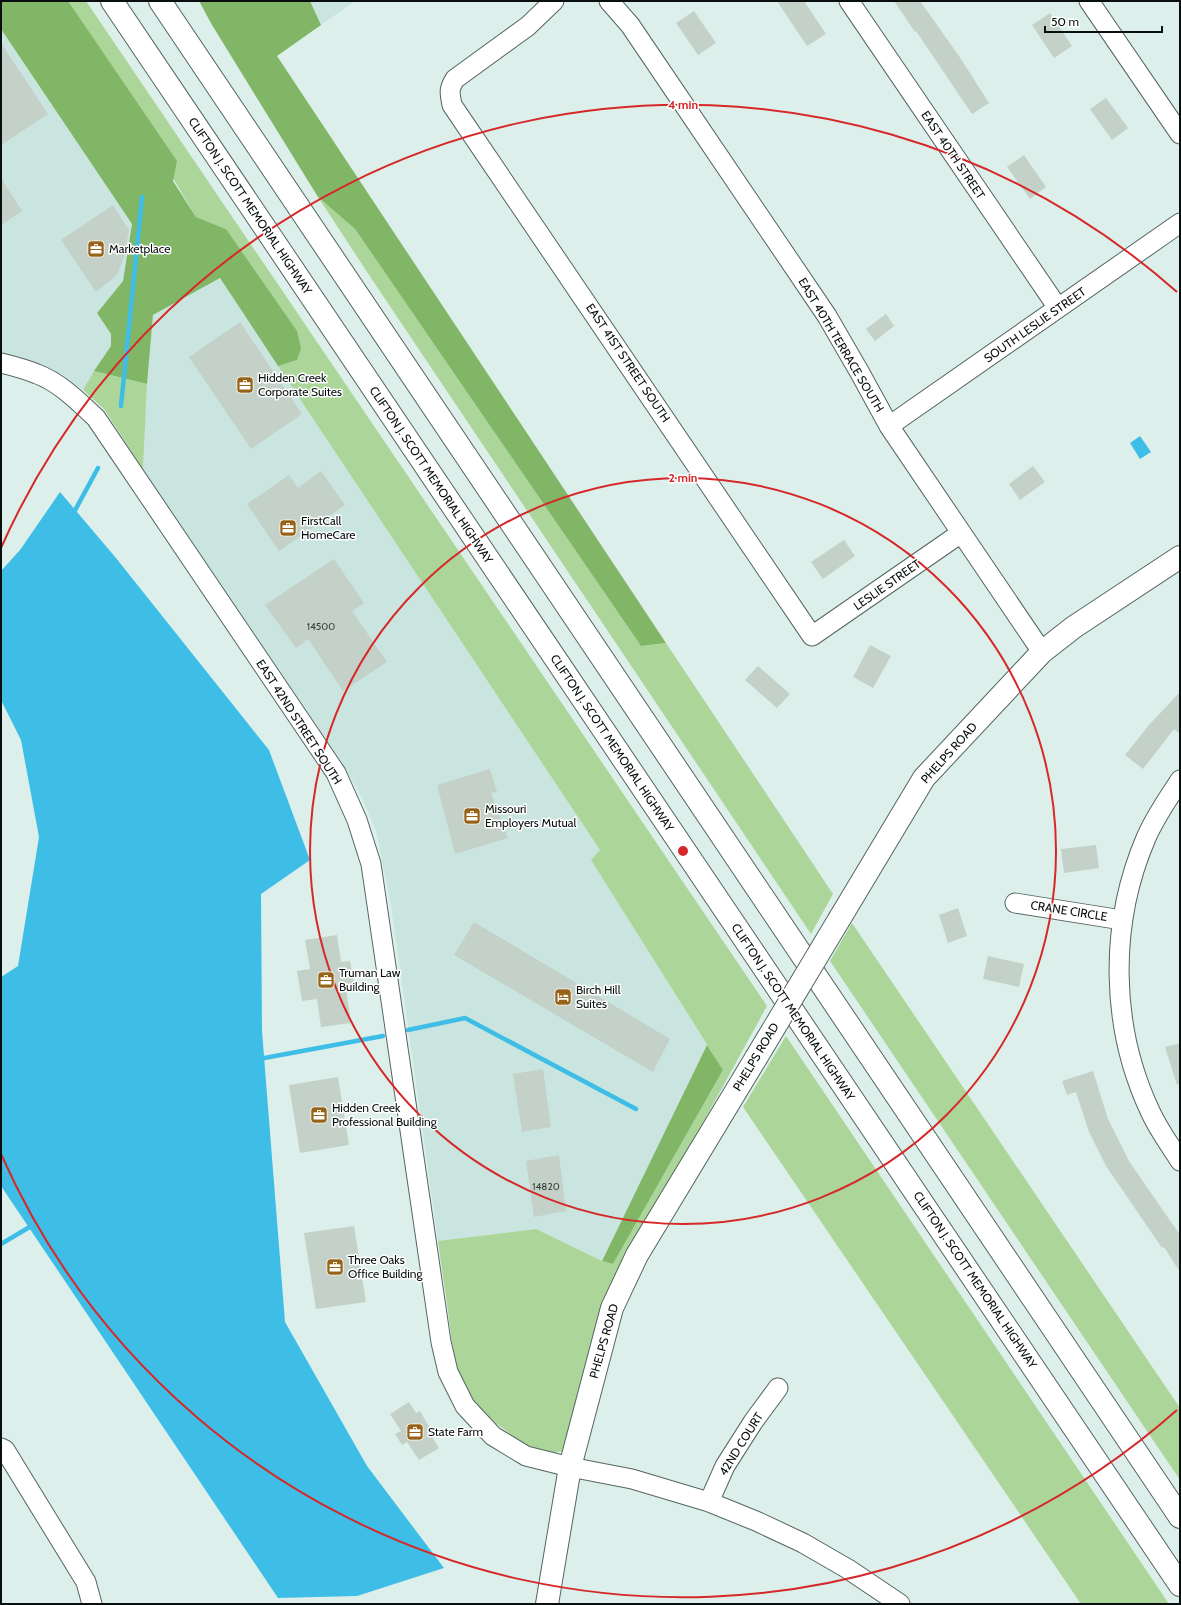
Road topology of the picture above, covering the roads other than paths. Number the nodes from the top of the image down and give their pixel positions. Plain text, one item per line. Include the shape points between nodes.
1 (112, 1) edge
2 (160, 1) edge
3 (171, 1) edge
4 (554, 1) edge
5 (609, 1) edge
6 (848, 1) edge
7 (1089, 1) edge
8 (196, 55) junction
9 (1180, 134) edge
10 (1180, 223) edge
11 (1058, 308) junction
12 (1, 363) edge
13 (889, 426) junction
14 (961, 533) junction
15 (1180, 557) edge
16 (812, 636) joint
17 (1042, 652) junction
18 (1180, 780) edge
19 (1015, 903) dead end
20 (1122, 920) junction
21 (1180, 1161) edge
22 (778, 1388) dead end
23 (1, 1448) edge
24 (570, 1467) junction
25 (709, 1502) junction
26 (1180, 1517) edge
27 (1180, 1585) edge
28 (92, 1604) edge
29 (547, 1604) edge
30 (900, 1604) edge

1 - 27 main road, CLIFTON J. SCOTT MEMORIAL HIGHWAY
2 - 8 main road
3 - 8 main road
4 - 16 street, EAST 41ST STREET SOUTH via 528,26 455,79 449,92 452,105
5 - 13 street, EAST 40TH TERRACE SOUTH via 633,30 827,316
6 - 11 street, EAST 40TH STREET
7 - 9 street
8 - 26 main road
10 - 11 street, SOUTH LESLIE STREET
11 - 13 street, SOUTH LESLIE STREET
12 - 24 street, EAST 42ND STREET SOUTH via 51,381 96,418 336,773 357,820 371,864 440,1342 448,1372 465,1406 492,1436 526,1456
13 - 14 street, EAST 40TH TERRACE SOUTH
14 - 16 street, LESLIE STREET
14 - 17 street, EAST 40TH TERRACE SOUTH
15 - 17 main road, PHELPS ROAD via 1074,627
17 - 24 main road, PHELPS ROAD, bridge via 924,778 637,1255 612,1308
18 - 20 street via 1146,837 1131,880
19 - 20 street, CRANE CIRCLE
20 - 21 street via 1119,992 1126,1037 1135,1072 1150,1112
22 - 25 street, 42ND COURT via 752,1422 725,1466
23 - 28 street via 5,1450 86,1582
24 - 25 street, EAST 42ND STREET SOUTH via 632,1479
24 - 29 main road, PHELPS ROAD
25 - 30 street, EAST 42ND STREET SOUTH via 756,1520 803,1543

